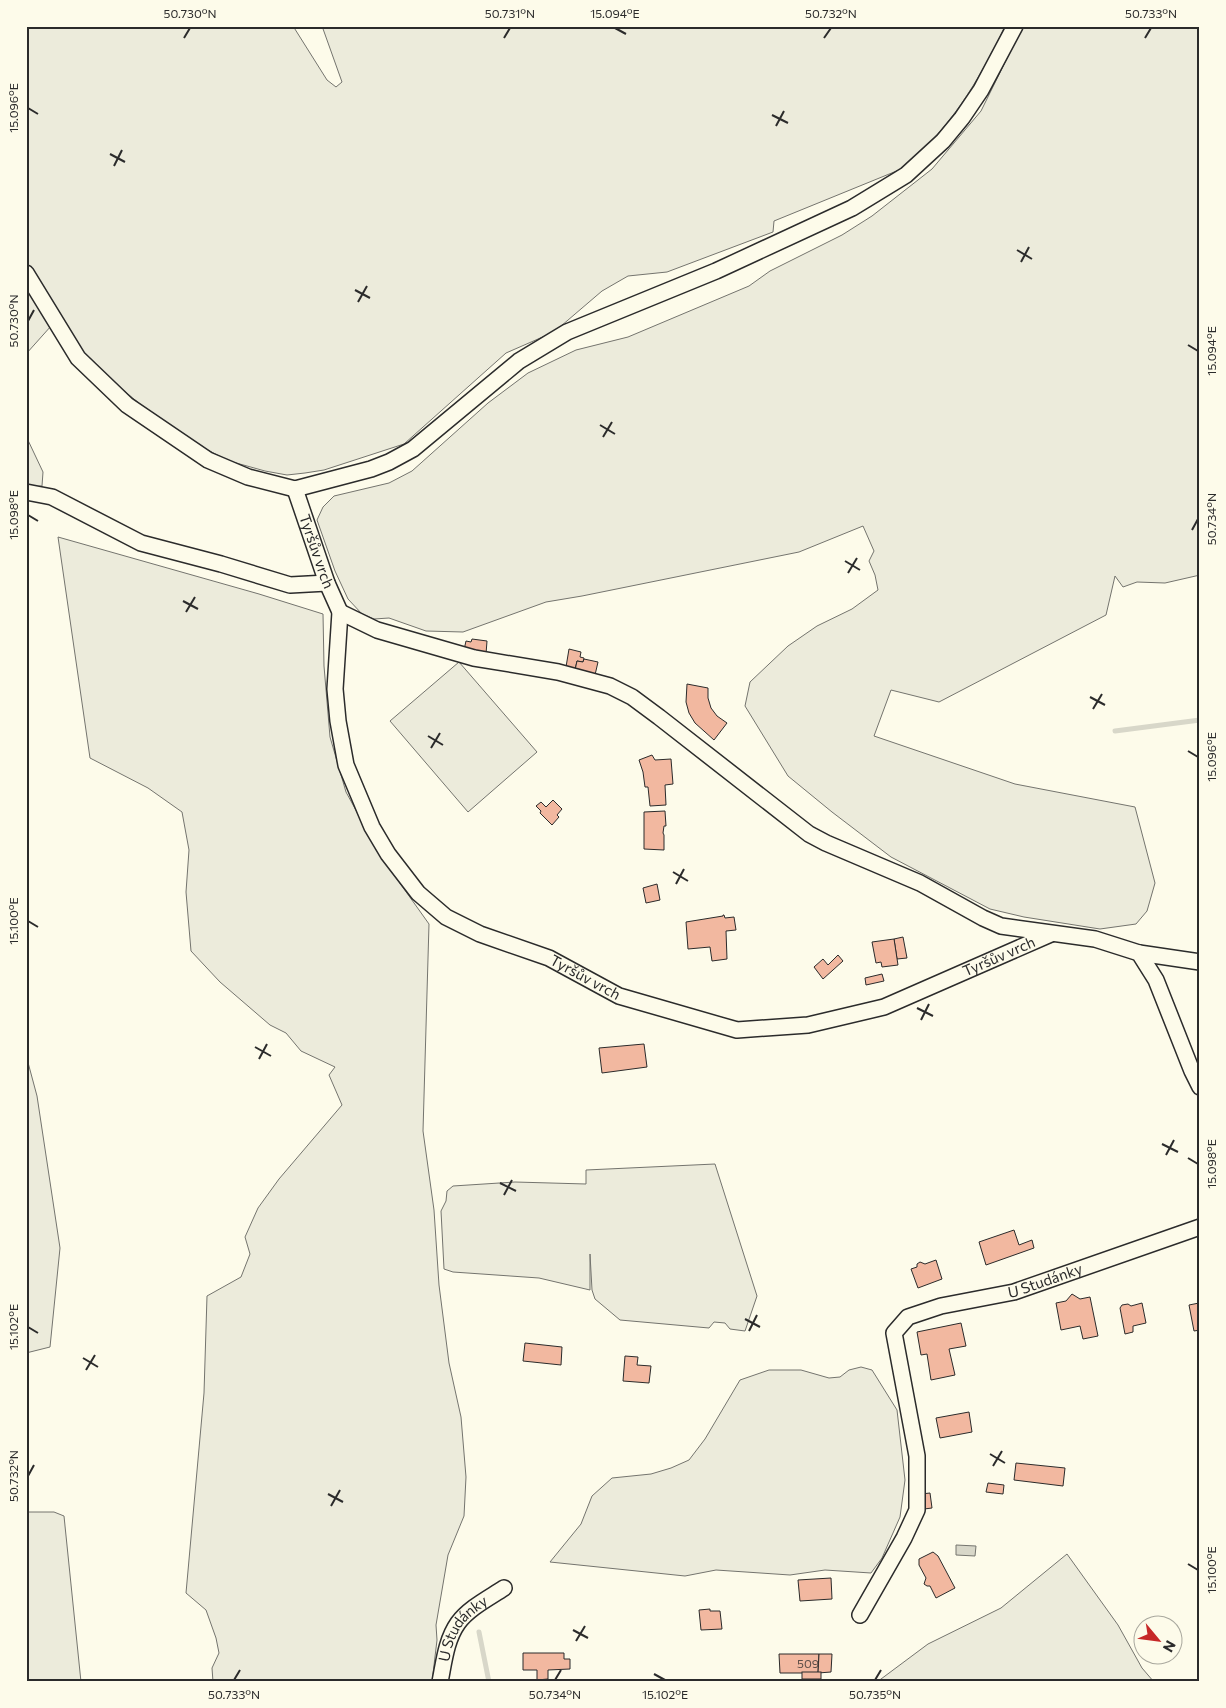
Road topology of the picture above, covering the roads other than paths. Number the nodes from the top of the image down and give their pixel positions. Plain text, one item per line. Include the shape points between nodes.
1 (1015, 26) edge
2 (26, 273) edge
3 (296, 489) junction
4 (26, 492) edge
5 (328, 583) junction
6 (340, 612) junction
7 (1051, 934) junction
8 (1139, 953) junction
9 (1200, 962) edge
10 (1200, 1087) edge
11 (1200, 1227) edge
12 (504, 1588) dead end
13 (860, 1615) dead end
14 (440, 1682) edge

1 - 3 street via 962,118 943,141 906,175 852,208 716,271 567,332 519,361 413,449 389,462 371,470
2 - 3 street via 78,358 127,405 208,460 248,477
3 - 5 street, Tyršův vrch
4 - 5 street via 52,497 141,543 290,585
5 - 6 street, Tyršův vrch
6 - 7 street, Tyršův vrch via 377,630 474,658 558,672 610,686 660,717 809,834 920,883 1001,926
6 - 7 street, Tyršův vrch via 335,689 346,765 372,827 388,854 428,903 465,928 549,958 619,996 737,1030 808,1025 884,1006
7 - 8 street, Tyršův vrch via 1095,939
8 - 9 street, Tyršův vrch
8 - 10 street via 1156,980
11 - 13 street, U Studánky via 1014,1292 941,1306 908,1317 894,1333 917,1456 917,1510
12 - 14 street, U Studánky via 458,1623 446,1650

